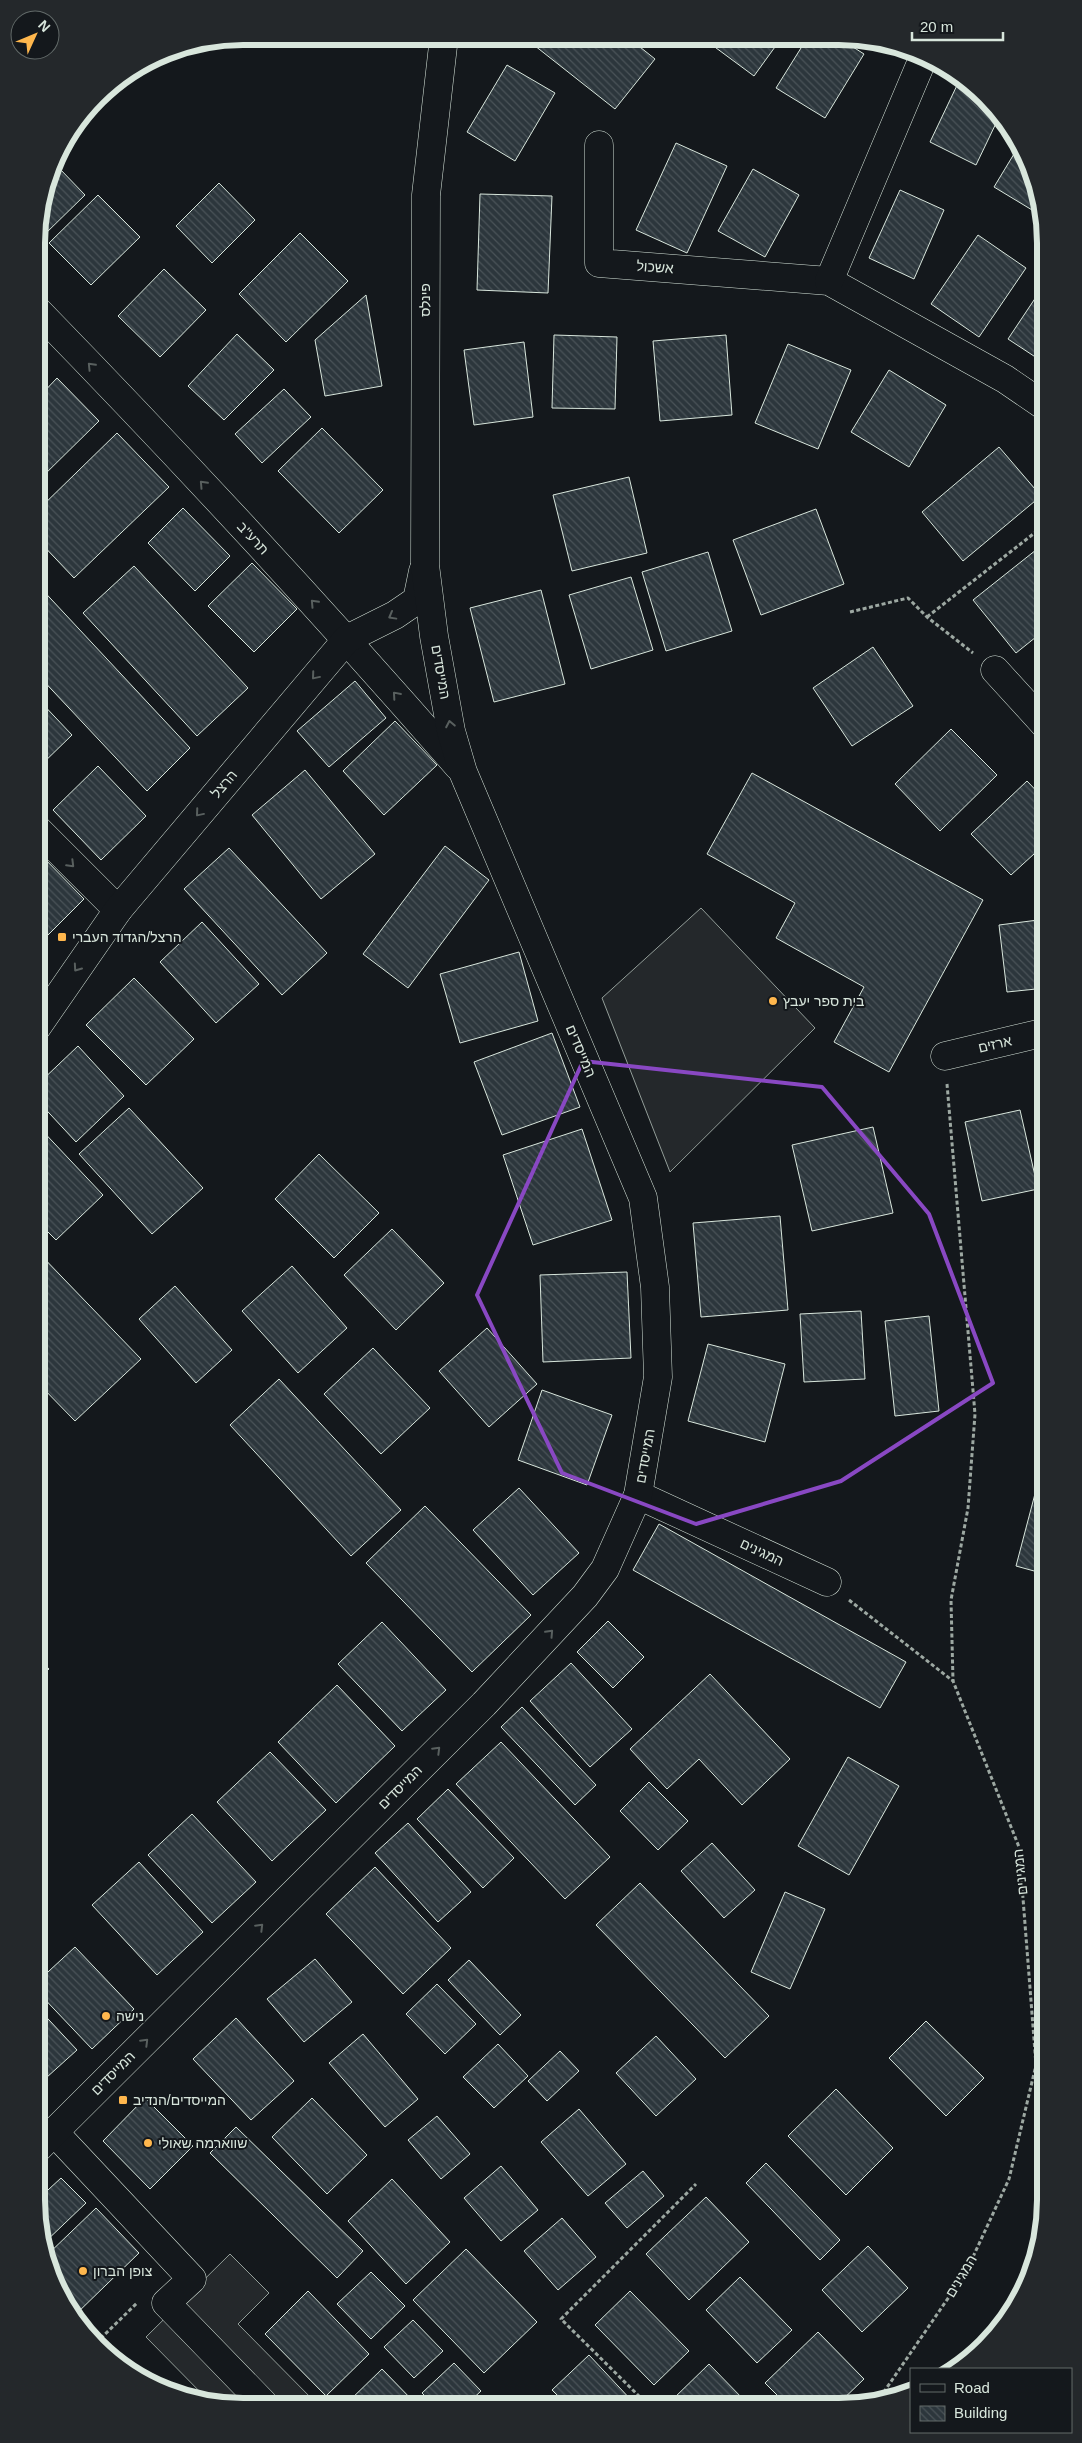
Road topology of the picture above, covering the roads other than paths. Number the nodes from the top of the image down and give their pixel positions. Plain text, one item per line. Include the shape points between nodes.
1 (443, 45) edge
2 (921, 63) edge
3 (599, 145) dead end
4 (829, 281) junction
5 (45, 318) edge
6 (1037, 402) edge
7 (425, 565) junction
8 (347, 638) junction
9 (995, 670) road end
10 (1037, 716) edge
11 (463, 772) junction
12 (45, 838) edge
13 (118, 910) junction
14 (45, 1013) edge
15 (1037, 1034) edge
16 (945, 1056) road end
17 (638, 1495) junction
18 (827, 1582) road end
19 (45, 2141) edge
20 (258, 2398) edge

1 - 7 street, פינלס via 426,195
2 - 4 street
3 - 4 street, אשכול via 599,263
4 - 6 street, אשכול
8 -> 5 street, תרע"ב
7 -> 8 street, הרצל via 416,600 395,616
11 -> 7 street, המייסדים via 443,683
11 -> 8 street, תרע"ב
8 -> 13 street, הרצל
9 - 10 street
11 - 17 street, המייסדים via 643,1198 655,1287 658,1377
12 -> 13 street
13 -> 14 street, הרצל
15 - 16 street, ארזים
17 - 18 street, המגינים
19 -> 17 street, המייסדים via 484,1704 585,1596 605,1569
19 - 20 street via 192,2279 166,2304

